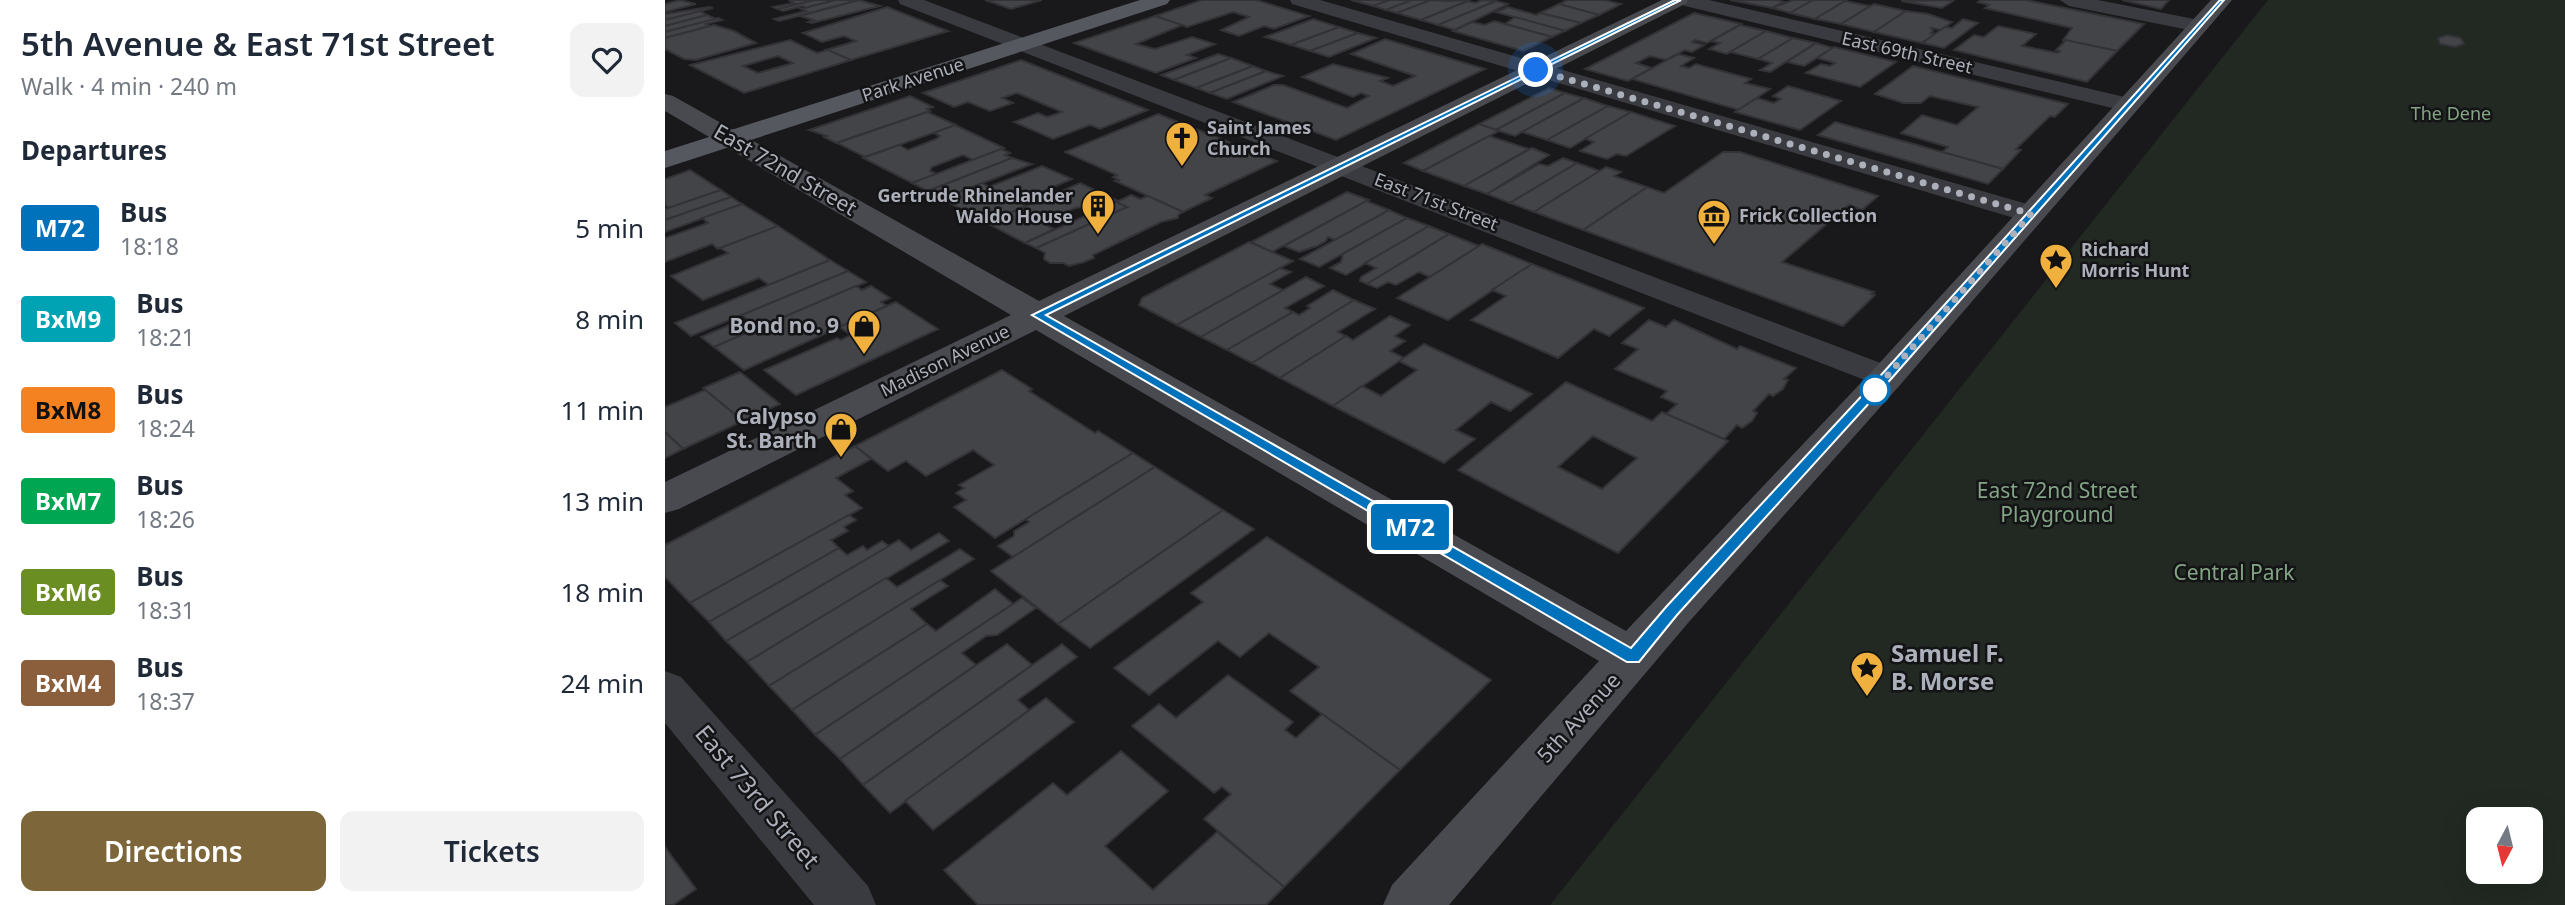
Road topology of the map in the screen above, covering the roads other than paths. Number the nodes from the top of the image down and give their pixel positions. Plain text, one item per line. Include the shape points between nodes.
1 (907, 0) edge
2 (1094, 0) edge
3 (1160, 0) edge
4 (1299, 0) edge
5 (1678, 0) edge
6 (1685, 0) edge
7 (2069, 0) edge
8 (2222, 0) edge
9 (2199, 26) junction
10 (1027, 28) junction
11 (988, 32) junction
12 (958, 41) dead end
13 (1536, 70) junction
14 (665, 101) edge
15 (2129, 105) junction
16 (707, 126) junction
17 (665, 160) edge
18 (1340, 165) junction
19 (2031, 214) junction
20 (1038, 315) junction
21 (1887, 377) junction
22 (665, 499) edge
23 (1633, 658) junction
24 (665, 690) edge
25 (849, 905) edge
26 (1412, 905) edge

1 - 11 street, East 71st Street
2 - 10 main road, Park Avenue
3 - 10 main road, Park Avenue
4 - 13 street
5 - 13 main road, Madison Avenue
6 - 15 street, East 69th Street
7 - 9 street
8 - 9 main road, 5th Avenue
9 - 15 main road, 5th Avenue
10 - 11 street, East 71st Street
10 - 16 main road, Park Avenue
10 - 18 street, East 71st Street
11 - 12 main road, Park Avenue
13 - 18 main road, Madison Avenue
13 - 19 street
14 - 16 main road, East 72nd Street
15 - 19 main road, 5th Avenue
16 - 17 main road, Park Avenue
16 - 20 main road, East 72nd Street
18 - 20 main road, Madison Avenue
18 - 21 street, East 71st Street
19 - 21 main road, 5th Avenue
20 - 22 main road, Madison Avenue
20 - 23 main road, East 72nd Street
21 - 23 main road, 5th Avenue
23 - 26 main road, 5th Avenue
24 - 25 street, East 73rd Street

